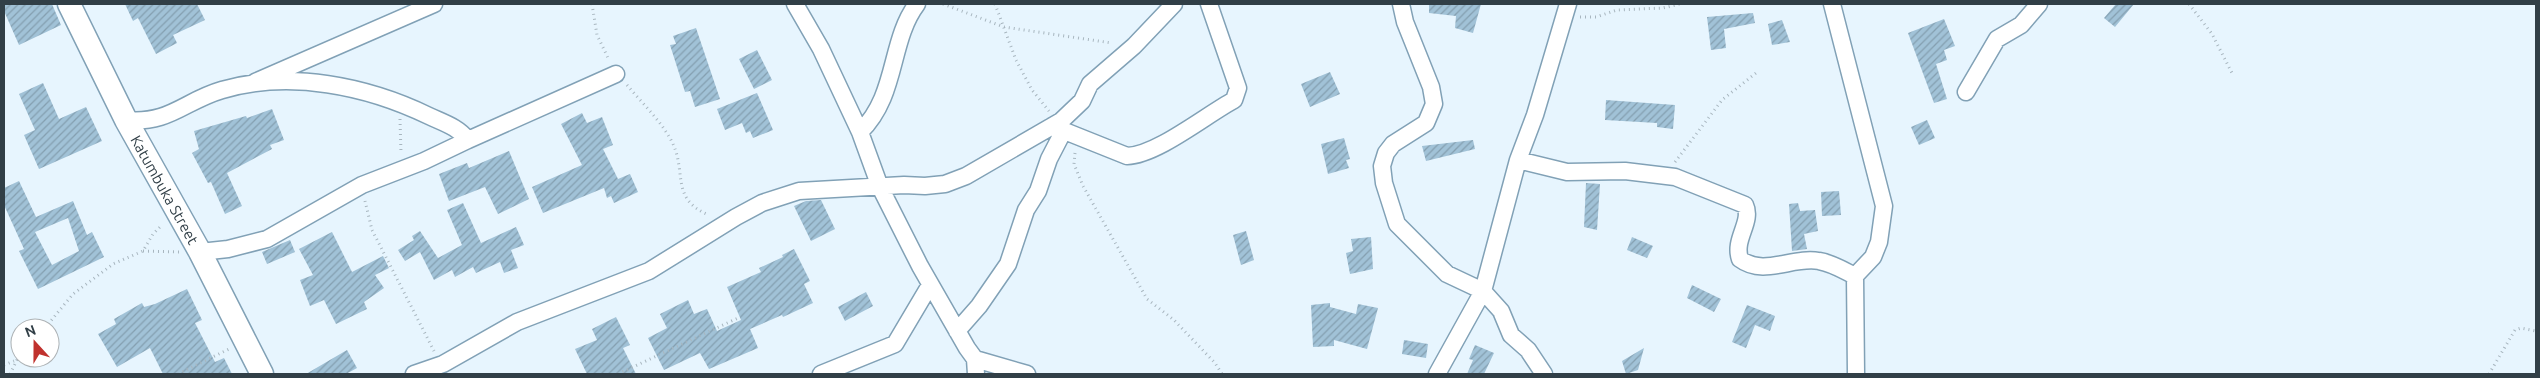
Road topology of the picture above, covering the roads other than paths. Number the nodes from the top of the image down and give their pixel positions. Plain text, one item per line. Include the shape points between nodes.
1 (69, 4) edge
2 (434, 4) edge
3 (795, 4) edge
4 (917, 4) edge
5 (1175, 4) edge
6 (1209, 4) edge
7 (1401, 4) edge
8 (1832, 4) edge
9 (2039, 4) edge
10 (1568, 6) edge
11 (616, 74) road end
12 (249, 85) junction
13 (1966, 92) dead end
14 (126, 120) junction
15 (1063, 129) junction
16 (860, 132) junction
17 (468, 140) junction
18 (1518, 160) junction
19 (880, 187) junction
20 (200, 252) junction
21 (1855, 276) junction
22 (930, 285) junction
23 (1483, 291) junction
24 (957, 331) junction
25 (975, 367) edge
26 (446, 369) edge
27 (262, 374) edge
28 (414, 374) edge
29 (821, 374) edge
30 (1027, 374) edge
31 (1437, 374) edge
32 (1544, 374) edge
33 (1856, 374) edge

1 - 14 main road, Katumbuka Street
2 - 12 street
3 - 16 street via 821,49
4 - 16 street via 909,14 890,82 871,121
5 - 15 street via 1090,84
6 - 15 street via 1238,88 1234,100 1136,156 1127,156
7 - 23 street via 1434,104 1426,123 1393,144 1386,153 1382,166 1384,183 1400,228 1447,274
8 - 21 street via 1884,206 1879,242 1873,257
9 - 13 street via 2021,25 1997,39
10 - 18 street
11 - 17 street
12 - 14 street via 222,90 158,119
12 - 17 street via 312,82 351,87 460,131
14 - 20 main road, Katumbuka Street
15 - 19 street via 945,184
15 - 24 street via 1038,191 1026,210 1008,264
16 - 19 street
17 - 20 street via 362,185 267,239
18 - 21 street via 1567,172 1625,171 1675,177 1745,204 1747,216 1737,245 1740,258 1746,263 1766,267 1804,260 1819,261
18 - 23 street
19 - 22 street
19 - 26 street via 799,191 762,203 649,271 517,322
20 - 27 main road, Katumbuka Street
21 - 33 street
22 - 24 street
22 - 29 street via 895,344
23 - 31 street
23 - 32 street via 1501,311 1511,335 1528,350
24 - 25 street
25 - 30 street
26 - 28 street

